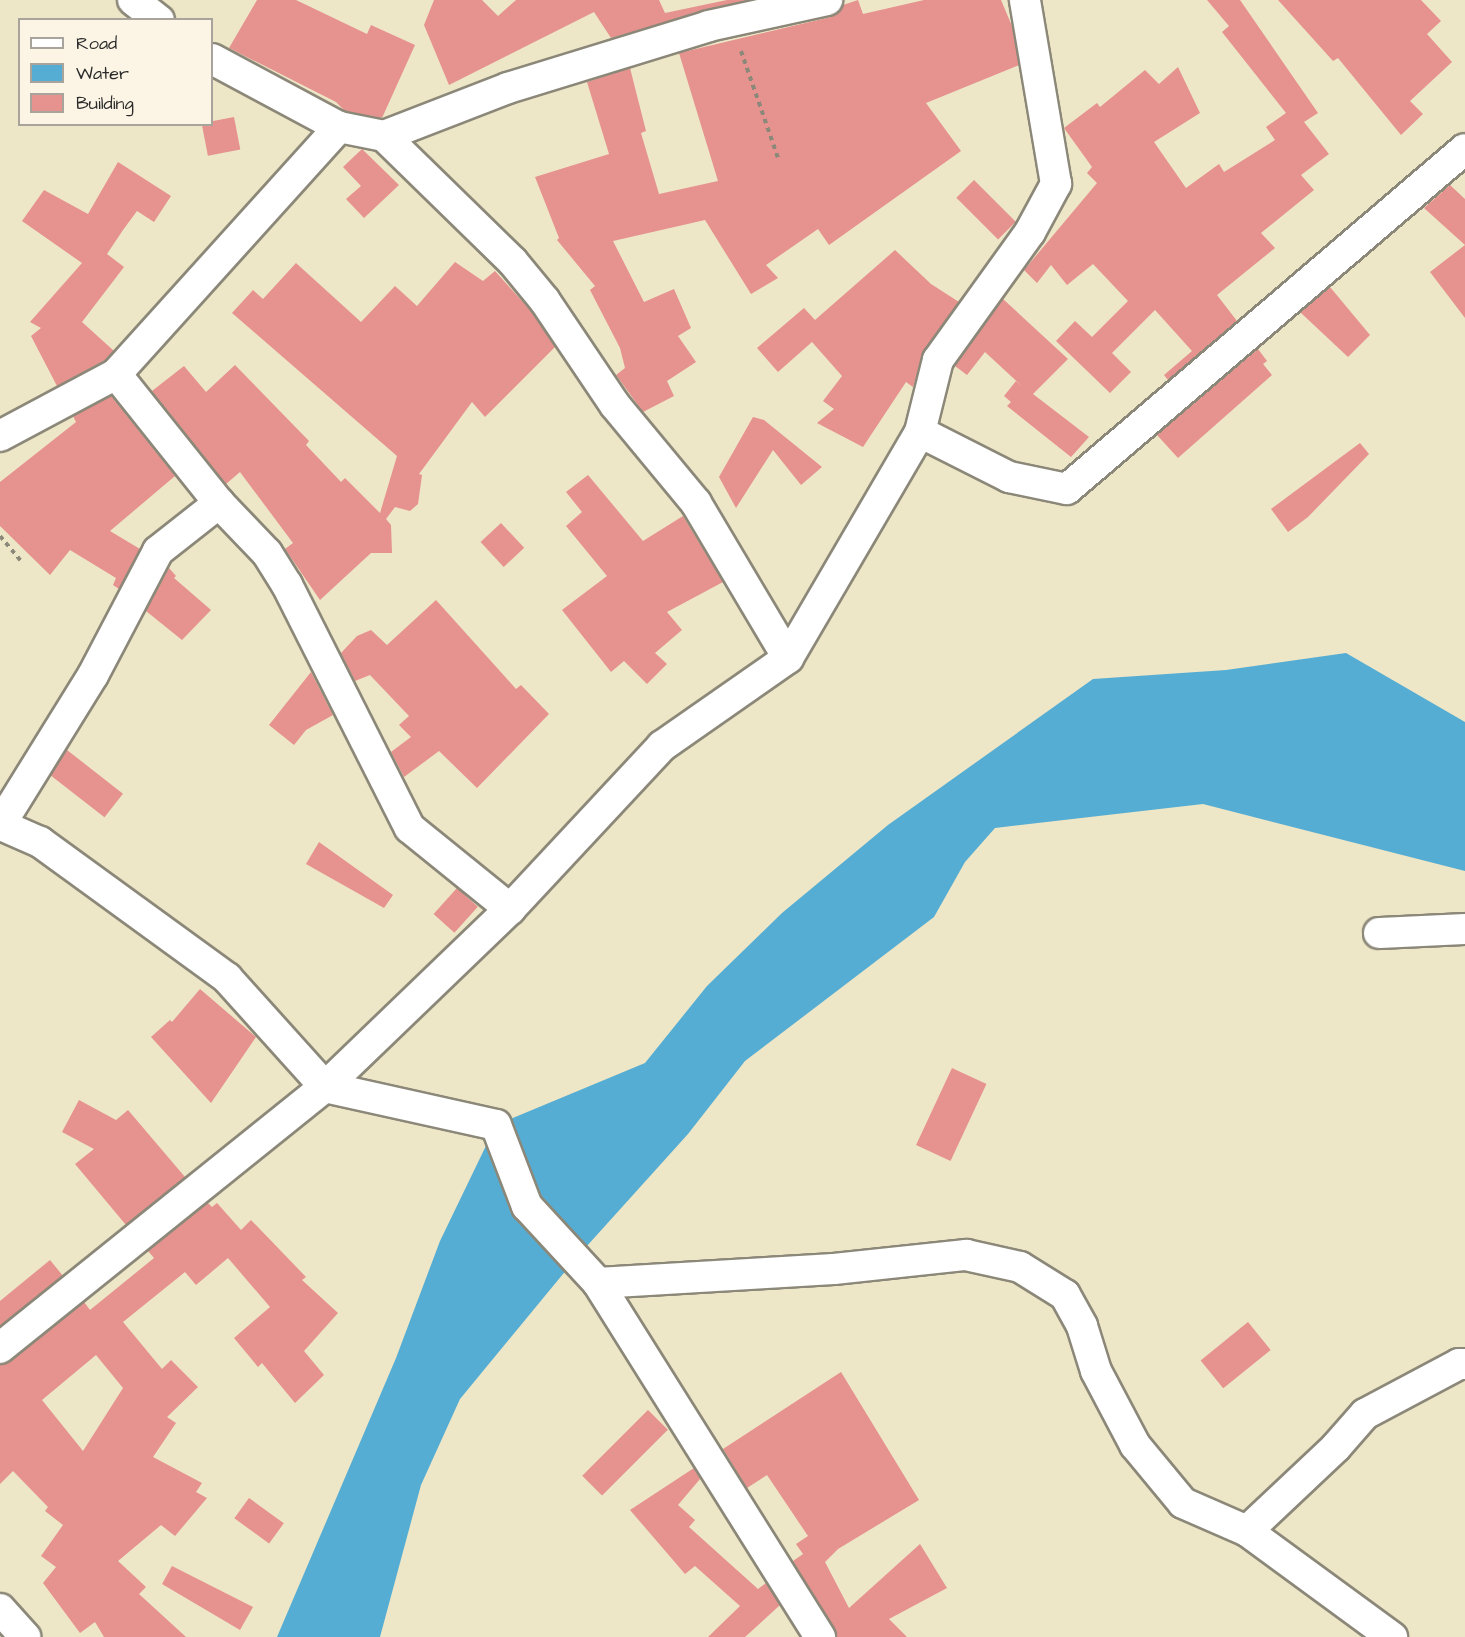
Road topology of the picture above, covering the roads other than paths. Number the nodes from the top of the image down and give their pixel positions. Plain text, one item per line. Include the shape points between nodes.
1 (133, 0) edge
2 (827, 0) edge
3 (1025, 0) edge
4 (156, 18) edge
5 (213, 61) edge
6 (339, 127) junction
7 (384, 136) junction
8 (1465, 149) edge
9 (116, 374) junction
10 (920, 432) junction
11 (0, 436) edge
12 (219, 503) junction
13 (788, 658) junction
14 (0, 825) edge
15 (510, 909) junction
16 (1465, 929) edge
17 (1379, 933) dead end
18 (325, 1087) junction
19 (598, 1283) junction
20 (0, 1348) edge
21 (1465, 1364) edge
22 (1247, 1531) junction
23 (0, 1608) edge
24 (25, 1637) edge
25 (820, 1637) edge
26 (1392, 1637) edge

1 - 4 street
2 - 7 street via 731,22 508,88
3 - 10 street via 1056,184 1030,232 938,360
5 - 6 street
6 - 7 street
6 - 9 street
7 - 13 street via 513,262 545,301 615,405 696,503
8 - 10 street via 1067,489 1009,477
9 - 11 street
9 - 12 street
10 - 13 street
12 - 14 street via 158,551 93,675
12 - 15 street via 267,553 287,585 410,828
13 - 15 street via 662,746
14 - 18 street via 40,842 226,978
15 - 18 street
16 - 17 street
18 - 19 street via 496,1125 527,1206
18 - 20 street
19 - 22 street via 834,1269 966,1255 1020,1267 1065,1295 1082,1326 1096,1371 1135,1445 1183,1503
19 - 25 street
21 - 22 street via 1365,1414 1336,1447
22 - 26 street
23 - 24 street

